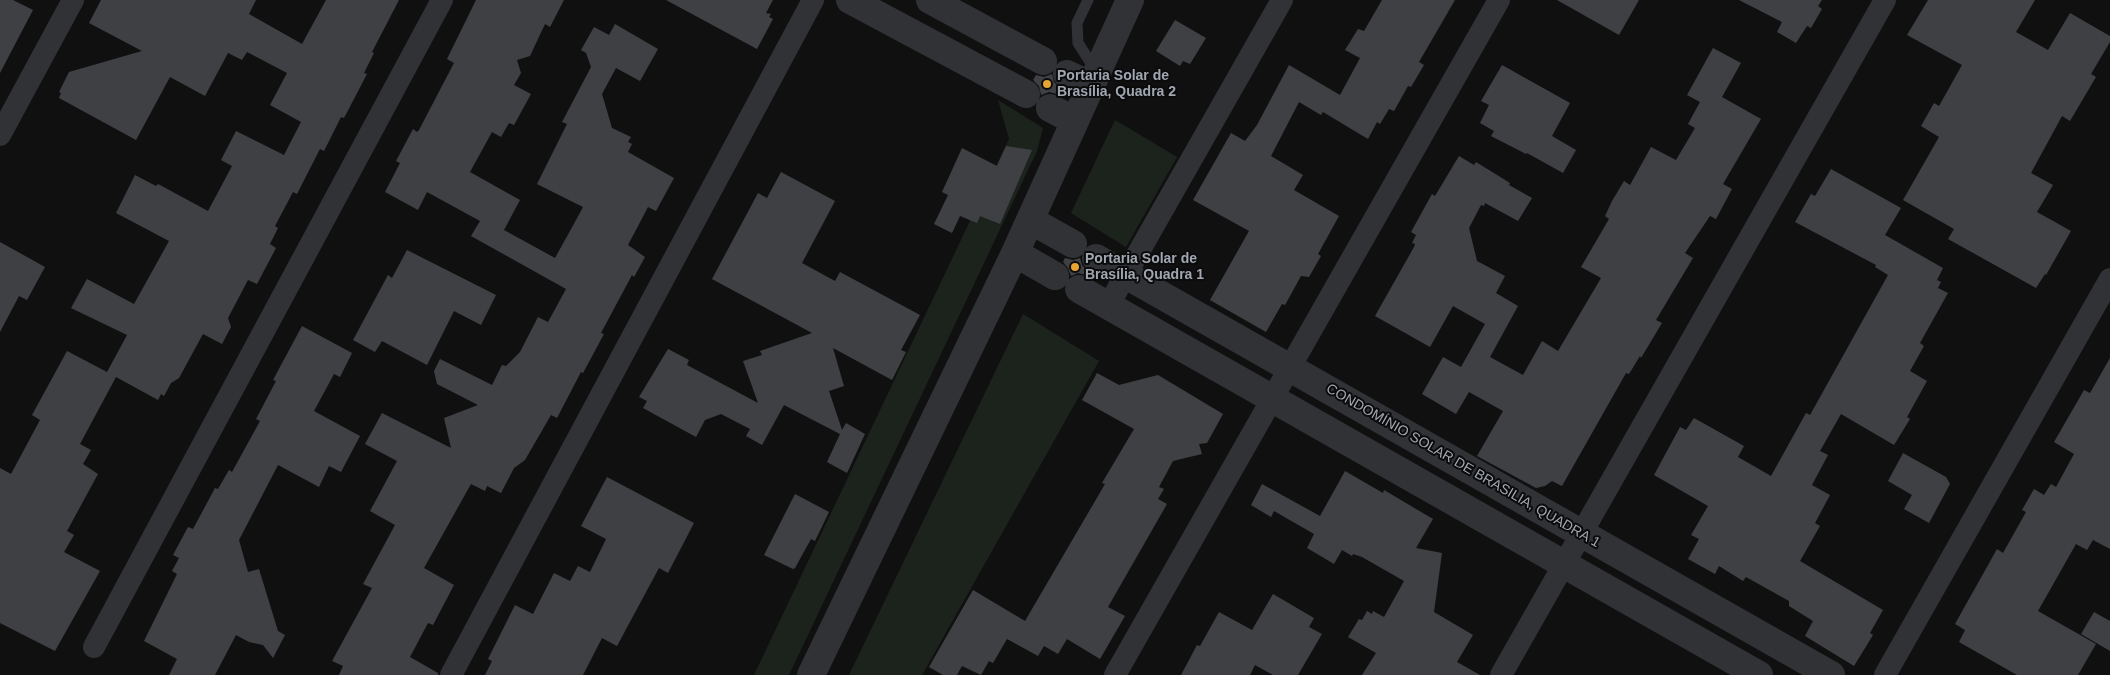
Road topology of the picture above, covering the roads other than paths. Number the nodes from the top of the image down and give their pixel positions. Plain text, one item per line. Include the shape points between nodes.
1 (73, 0) edge
2 (442, 0) edge
3 (813, 0) edge
4 (850, 0) edge
5 (930, 0) edge
6 (1088, 0) edge
7 (1130, 0) edge
8 (1282, 0) edge
9 (1499, 0) edge
10 (1884, 0) edge
11 (1067, 74) dead end
12 (1094, 79) junction
13 (1050, 108) dead end
14 (1075, 121) junction
15 (0, 134) edge
16 (1030, 220) junction
17 (1014, 253) junction
18 (1096, 258) dead end
19 (1126, 275) junction
20 (2110, 279) edge
21 (1078, 289) dead end
22 (1108, 306) junction
23 (1290, 368) junction
24 (1272, 399) junction
25 (1582, 534) junction
26 (1564, 564) junction
27 (94, 647) dead end
28 (451, 675) edge
29 (810, 675) edge
30 (1115, 675) edge
31 (1501, 675) edge
32 (1759, 675) edge
33 (1830, 675) edge
34 (1885, 675) edge

1 - 15 street
2 - 27 street
3 - 28 street
4 - 5 street via 1016,89 1033,55
6 - 12 lane via 1077,23 1078,43
7 - 12 street
8 - 19 street
9 - 23 street
10 - 25 street
11 - 12 street
12 - 14 street
13 - 14 street
14 - 16 street
16 - 17 street
16 - 17 street via 1070,243 1053,275
17 - 29 street
18 - 19 street, CONDOMÍNIO SOLAR DE BRASILIA, QUADRA 1
19 - 22 street
19 - 23 street, CONDOMÍNIO SOLAR DE BRASILIA, QUADRA 1
20 - 34 street
21 - 22 street
22 - 24 street
23 - 24 street
23 - 25 street, CONDOMÍNIO SOLAR DE BRASILIA, QUADRA 1
24 - 26 street
24 - 30 street
25 - 26 street
25 - 33 street, CONDOMÍNIO SOLAR DE BRASILIA, QUADRA 1
26 - 31 street
26 - 32 street

